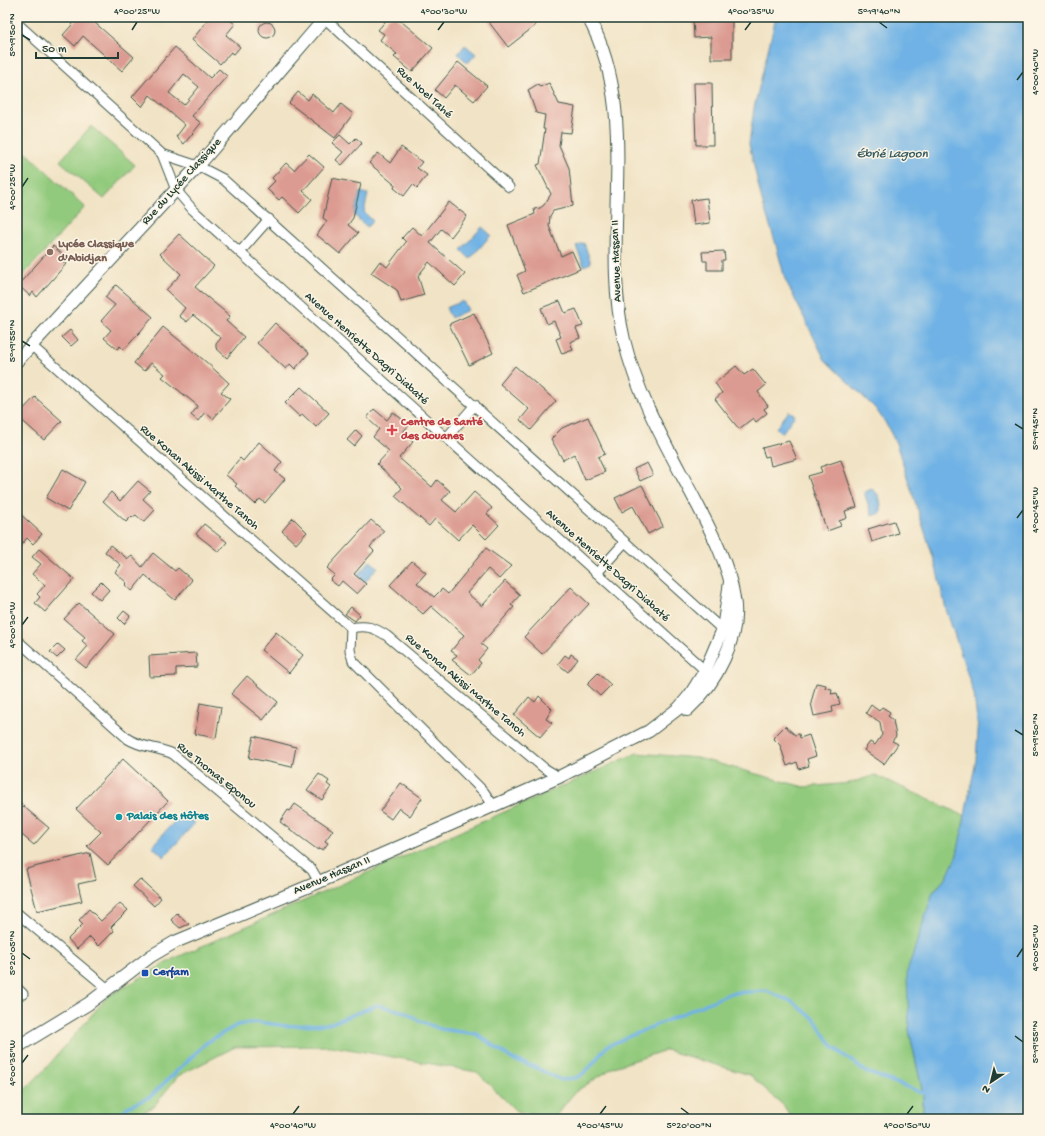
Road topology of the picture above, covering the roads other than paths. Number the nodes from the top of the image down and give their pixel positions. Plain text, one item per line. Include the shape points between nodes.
1 (588, 17) edge
2 (325, 18) edge
3 (17, 23) edge
4 (162, 154) junction
5 (198, 166) junction
6 (509, 187) dead end
7 (176, 190) junction
8 (269, 219) junction
9 (240, 252) junction
10 (32, 346) junction
11 (17, 361) edge
12 (475, 405) junction
13 (447, 437) junction
14 (625, 542) junction
15 (597, 573) junction
16 (730, 582) junction
17 (351, 628) junction
18 (722, 629) junction
19 (731, 638) junction
20 (17, 640) edge
21 (709, 675) junction
22 (558, 777) junction
23 (493, 805) junction
24 (319, 882) junction
25 (17, 913) edge
26 (108, 989) junction
27 (20, 1046) edge

1 - 16 street, Avenue Hassan II via 606,64 614,102 617,152 615,271 624,341 647,408 708,525
2 - 5 street, Rue du Lycée Classique
2 - 6 street, Rue Noel Tahé
3 - 4 street, Avenue Henriette Dagri Diabaté
4 - 5 street, Avenue Henriette Dagri Diabaté
4 - 7 street, Avenue Henriette Dagri Diabaté
5 - 7 street, Rue du Lycée Classique
5 - 8 street, Avenue Henriette Dagri Diabaté via 223,179
7 - 9 street, Avenue Henriette Dagri Diabaté via 193,210
7 - 10 street, Rue du Lycée Classique
8 - 9 street
8 - 12 street, Avenue Henriette Dagri Diabaté
9 - 13 street, Avenue Henriette Dagri Diabaté
10 - 11 street, Rue du Lycée Classique
10 - 17 street, Rue Konan Akissi Marthe Tanoh
12 - 13 street
12 - 14 street, Avenue Henriette Dagri Diabaté
13 - 15 street, Avenue Henriette Dagri Diabaté
14 - 15 street
14 - 18 street, Avenue Henriette Dagri Diabaté
15 - 21 street, Avenue Henriette Dagri Diabaté
16 - 18 street, Avenue Hassan II
16 - 19 street, Avenue Hassan II via 734,598
17 - 22 street, Rue Konan Akissi Marthe Tanoh via 374,628 387,636
17 - 23 street via 350,650 353,662 484,792
18 - 19 street, Avenue Henriette Dagri Diabaté
18 - 21 street, Avenue Hassan II
19 - 21 street, Avenue Hassan II via 723,660
20 - 24 street, Rue Thomas Eponou via 128,738 138,744 163,749 173,754 312,870
21 - 22 street, Avenue Hassan II via 689,708 674,720
22 - 23 street, Avenue Hassan II
23 - 24 street, Avenue Hassan II
24 - 26 street, Avenue Hassan II via 175,942 150,956
25 - 26 street
26 - 27 street, Avenue Hassan II

